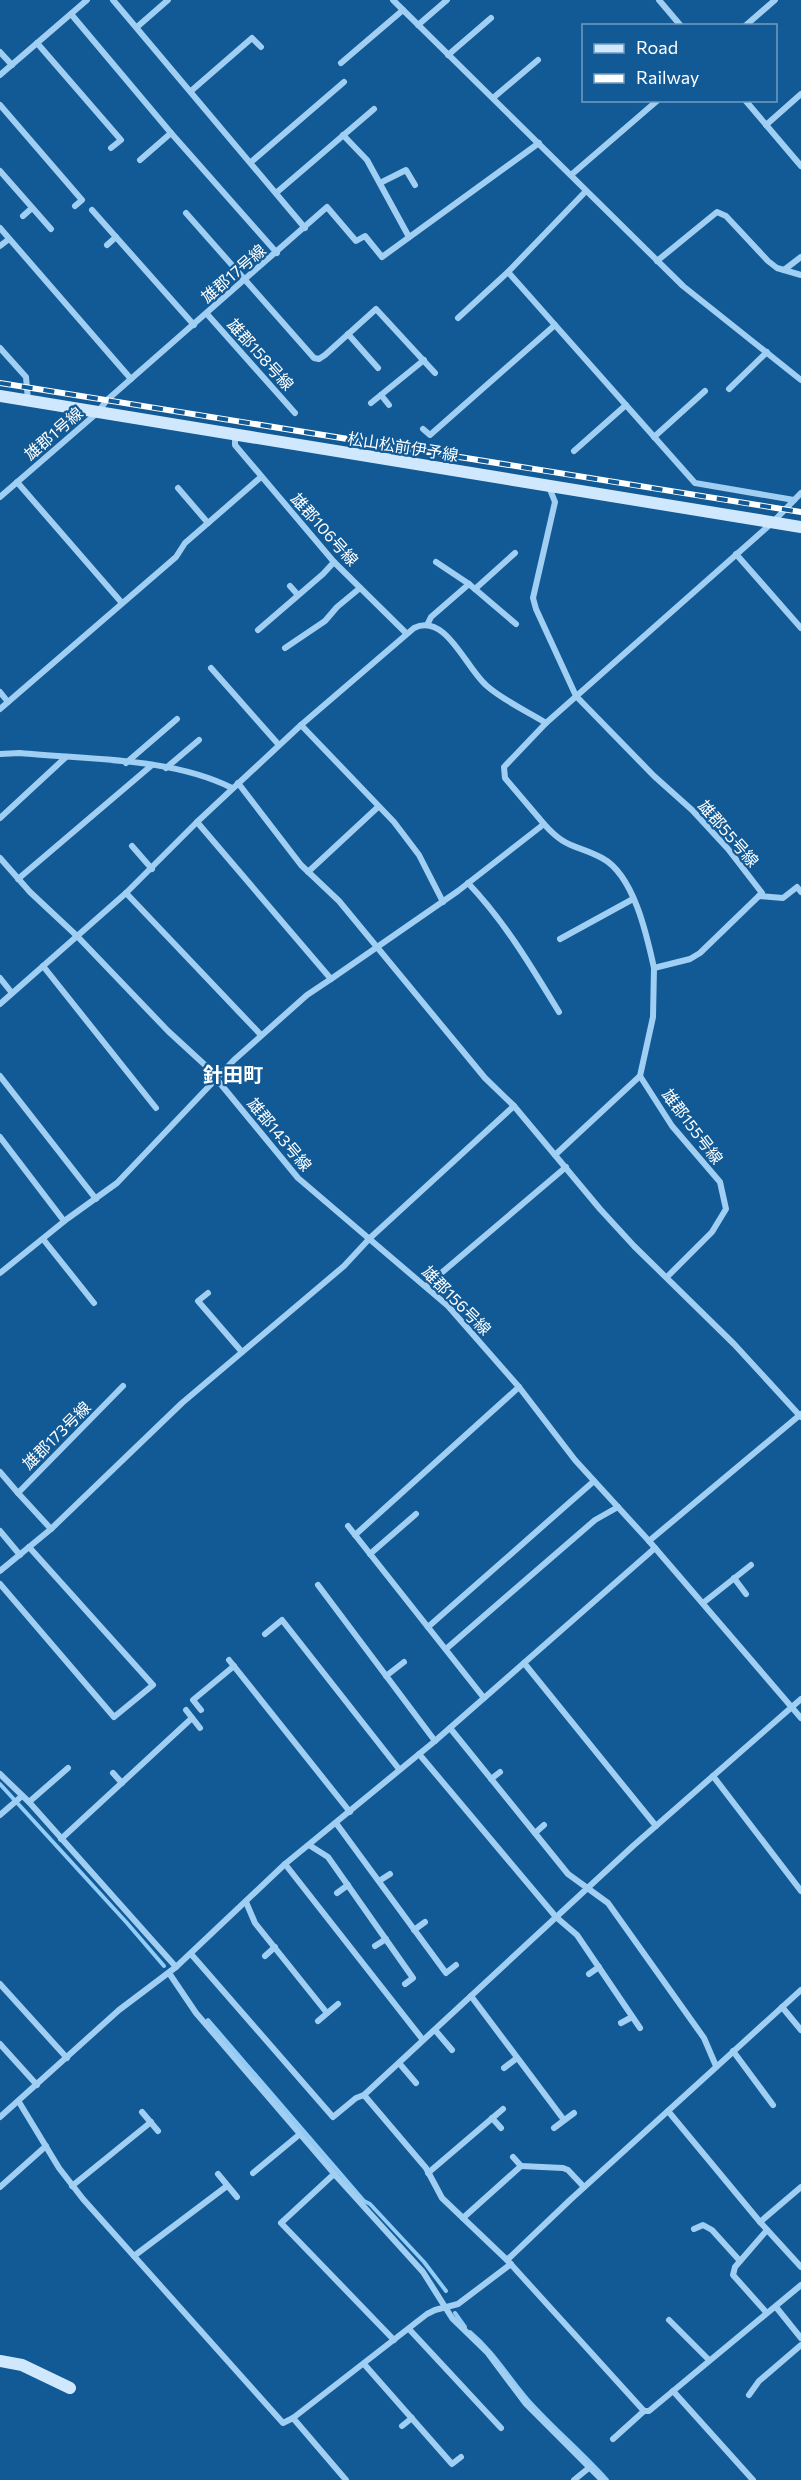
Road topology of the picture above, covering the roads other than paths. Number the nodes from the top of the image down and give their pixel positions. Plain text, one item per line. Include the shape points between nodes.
1 (87, 0) edge
2 (113, 0) edge
3 (168, 0) edge
4 (393, 0) edge
5 (447, 0) edge
6 (659, 0) edge
7 (775, 0) edge
8 (403, 10) junction
9 (71, 14) junction
10 (492, 18) dead end
11 (679, 24) edge
12 (747, 24) edge
13 (418, 25) junction
14 (137, 27) junction
15 (37, 43) junction
16 (261, 47) dead end
17 (0, 52) edge
18 (448, 55) junction
19 (538, 60) dead end
20 (341, 63) dead end
21 (12, 65) junction
22 (0, 75) edge
23 (344, 82) dead end
24 (191, 91) junction
25 (801, 94) edge
26 (493, 99) junction
27 (656, 102) edge
28 (747, 102) edge
29 (0, 105) edge
30 (374, 109) dead end
31 (766, 125) junction
32 (171, 133) junction
33 (343, 135) junction
34 (538, 143) junction
35 (111, 148) dead end
36 (140, 160) dead end
37 (250, 162) junction
38 (801, 166) edge
39 (0, 171) edge
40 (571, 175) junction
41 (380, 183) junction
42 (414, 185) dead end
43 (586, 191) junction
44 (276, 193) junction
45 (75, 206) dead end
46 (32, 208) junction
47 (92, 210) dead end
48 (186, 213) dead end
49 (23, 216) dead end
50 (0, 228) edge
51 (305, 228) junction
52 (51, 229) dead end
53 (116, 237) junction
54 (409, 237) junction
55 (9, 238) junction
56 (107, 245) dead end
57 (0, 246) edge
58 (277, 253) junction
59 (801, 257) edge
60 (657, 261) junction
61 (784, 270) junction
62 (507, 272) junction
63 (801, 275) edge
64 (244, 281) junction
65 (207, 314) junction
66 (459, 318) dead end
67 (194, 325) junction
68 (555, 325) junction
69 (348, 334) junction
70 (0, 348) edge
71 (767, 352) junction
72 (424, 360) junction
73 (378, 368) dead end
74 (435, 373) dead end
75 (131, 379) junction
76 (801, 380) edge
77 (729, 389) dead end
78 (705, 392) dead end
79 (381, 395) junction
80 (0, 396) edge
81 (28, 401) junction
82 (371, 403) dead end
83 (389, 405) dead end
84 (626, 405) junction
85 (97, 413) junction
86 (295, 413) dead end
87 (423, 429) dead end
88 (235, 436) junction
89 (654, 437) junction
90 (574, 451) dead end
91 (261, 477) junction
92 (17, 482) junction
93 (548, 486) junction
94 (178, 488) dead end
95 (801, 493) edge
96 (0, 497) edge
97 (794, 500) junction
98 (773, 522) junction
99 (208, 523) junction
100 (801, 527) edge
101 (515, 553) dead end
102 (736, 554) junction
103 (334, 562) junction
104 (435, 562) dead end
105 (469, 584) junction
106 (290, 586) dead end
107 (360, 588) junction
108 (475, 589) junction
109 (298, 595) junction
110 (122, 603) junction
111 (428, 623) junction
112 (516, 624) dead end
113 (801, 628) edge
114 (258, 630) dead end
115 (406, 633) junction
116 (285, 648) dead end
117 (211, 668) dead end
118 (0, 693) edge
119 (576, 696) junction
120 (8, 702) junction
121 (0, 709) edge
122 (177, 719) dead end
123 (546, 723) junction
124 (301, 725) junction
125 (199, 740) dead end
126 (279, 745) junction
127 (0, 754) edge
128 (66, 758) junction
129 (126, 763) junction
130 (152, 765) junction
131 (166, 768) junction
132 (238, 783) junction
133 (232, 788) junction
134 (378, 807) junction
135 (0, 818) edge
136 (197, 822) junction
137 (544, 824) junction
138 (132, 846) dead end
139 (0, 858) edge
140 (152, 869) junction
141 (308, 872) junction
142 (18, 879) junction
143 (468, 883) junction
144 (801, 892) edge
145 (126, 893) junction
146 (759, 896) junction
147 (633, 899) junction
148 (443, 902) junction
149 (77, 936) junction
150 (560, 939) dead end
151 (377, 946) junction
152 (43, 966) junction
153 (654, 968) junction
154 (0, 978) edge
155 (331, 979) junction
156 (12, 993) junction
157 (0, 1004) edge
158 (559, 1012) dead end
159 (261, 1035) junction
160 (0, 1076) edge
161 (640, 1076) junction
162 (216, 1078) junction
163 (514, 1106) junction
164 (156, 1107) dead end
165 (0, 1137) edge
166 (555, 1155) junction
167 (566, 1167) junction
168 (96, 1199) junction
169 (64, 1221) junction
170 (370, 1238) junction
171 (43, 1239) junction
172 (0, 1273) edge
173 (667, 1277) junction
174 (426, 1286) junction
175 (208, 1293) dead end
176 (94, 1303) dead end
177 (242, 1352) junction
178 (123, 1386) dead end
179 (519, 1387) junction
180 (800, 1415) edge
181 (0, 1472) edge
182 (594, 1481) junction
183 (18, 1493) junction
184 (618, 1507) junction
185 (416, 1514) dead end
186 (348, 1526) dead end
187 (51, 1529) junction
188 (0, 1531) edge
189 (355, 1535) junction
190 (649, 1541) junction
191 (29, 1547) junction
192 (655, 1548) junction
193 (370, 1554) junction
194 (20, 1555) junction
195 (751, 1565) dead end
196 (0, 1571) edge
197 (734, 1578) junction
198 (0, 1584) edge
199 (318, 1585) dead end
200 (746, 1594) dead end
201 (703, 1603) junction
202 (428, 1627) junction
203 (264, 1634) dead end
204 (446, 1649) junction
205 (405, 1662) dead end
206 (524, 1663) junction
207 (386, 1676) junction
208 (484, 1698) junction
209 (801, 1699) edge
210 (792, 1707) junction
211 (186, 1710) dead end
212 (201, 1710) dead end
213 (192, 1718) junction
214 (801, 1718) edge
215 (201, 1728) dead end
216 (450, 1728) junction
217 (435, 1741) junction
218 (419, 1754) junction
219 (68, 1768) dead end
220 (399, 1769) junction
221 (500, 1772) dead end
222 (113, 1773) dead end
223 (0, 1774) edge
224 (712, 1776) junction
225 (491, 1779) junction
226 (122, 1783) junction
227 (21, 1797) junction
228 (29, 1802) junction
229 (350, 1812) junction
230 (0, 1815) edge
231 (336, 1822) junction
232 (544, 1825) dead end
233 (656, 1826) junction
234 (535, 1833) junction
235 (61, 1839) junction
236 (309, 1845) junction
237 (285, 1864) junction
238 (390, 1874) dead end
239 (379, 1881) junction
240 (348, 1885) junction
241 (589, 1887) junction
242 (801, 1891) edge
243 (337, 1893) dead end
244 (246, 1902) junction
245 (556, 1917) junction
246 (425, 1922) dead end
247 (414, 1930) junction
248 (386, 1939) junction
249 (375, 1946) dead end
250 (275, 1947) junction
251 (191, 1954) junction
252 (265, 1956) dead end
253 (456, 1965) dead end
254 (177, 1967) junction
255 (599, 1967) junction
256 (169, 1973) junction
257 (589, 1974) dead end
258 (0, 1984) edge
259 (405, 1984) dead end
260 (801, 1990) edge
261 (471, 1996) junction
262 (338, 2004) dead end
263 (782, 2007) junction
264 (327, 2013) junction
265 (632, 2017) junction
266 (318, 2021) dead end
267 (621, 2024) dead end
268 (640, 2028) dead end
269 (435, 2030) junction
270 (801, 2030) edge
271 (423, 2040) junction
272 (0, 2044) edge
273 (452, 2050) dead end
274 (733, 2050) junction
275 (67, 2058) junction
276 (517, 2058) junction
277 (399, 2063) junction
278 (716, 2066) junction
279 (504, 2068) dead end
280 (416, 2083) dead end
281 (36, 2085) junction
282 (364, 2095) junction
283 (18, 2102) junction
284 (773, 2105) dead end
285 (503, 2109) dead end
286 (668, 2111) junction
287 (142, 2112) dead end
288 (574, 2113) dead end
289 (0, 2117) edge
290 (492, 2118) junction
291 (564, 2120) junction
292 (151, 2122) junction
293 (501, 2128) dead end
294 (554, 2128) dead end
295 (158, 2131) dead end
296 (300, 2134) junction
297 (45, 2146) junction
298 (513, 2157) dead end
299 (521, 2166) junction
300 (428, 2173) junction
301 (218, 2174) dead end
302 (253, 2174) dead end
303 (334, 2174) junction
304 (72, 2186) junction
305 (227, 2186) junction
306 (0, 2187) edge
307 (584, 2187) junction
308 (801, 2187) edge
309 (237, 2198) dead end
310 (463, 2218) junction
311 (760, 2222) junction
312 (694, 2229) dead end
313 (767, 2230) junction
314 (134, 2256) junction
315 (740, 2261) junction
316 (509, 2262) junction
317 (801, 2267) edge
318 (801, 2285) edge
319 (776, 2307) junction
320 (445, 2308) junction
321 (766, 2312) junction
322 (669, 2320) dead end
323 (409, 2329) junction
324 (801, 2338) edge
325 (394, 2340) junction
326 (801, 2344) edge
327 (709, 2360) junction
328 (0, 2361) edge
329 (364, 2364) junction
330 (70, 2388) dead end
331 (673, 2391) junction
332 (749, 2394) dead end
333 (644, 2411) junction
334 (293, 2418) junction
335 (412, 2418) junction
336 (402, 2426) dead end
337 (501, 2428) dead end
338 (613, 2439) dead end
339 (461, 2457) dead end
340 (590, 2467) junction
341 (346, 2480) edge
342 (574, 2480) edge
343 (602, 2480) edge
344 (753, 2480) edge

1 - 9 street
2 - 14 street
3 - 14 street
4 - 8 street
5 - 13 street
6 - 11 street
7 - 12 street
8 - 13 street
8 - 20 street
9 - 15 street
9 - 32 street
10 - 18 street
13 - 18 street
14 - 24 street
15 - 21 street
15 - 35 street via 120,140
16 - 24 street via 252,38
17 - 21 street
18 - 26 street
19 - 26 street
21 - 22 street
23 - 37 street
24 - 37 street
25 - 31 street
26 - 34 street
27 - 40 street
28 - 31 street
29 - 45 street via 82,200
30 - 33 street
31 - 38 street
32 - 36 street
32 - 58 street
33 - 41 street via 367,160
33 - 44 street
34 - 40 street
34 - 54 street
37 - 44 street
39 - 46 street
40 - 43 street
41 - 42 street via 406,170
41 - 54 street
43 - 60 street
43 - 62 street
44 - 51 street
46 - 49 street
46 - 52 street
47 - 53 street
48 - 64 street
50 - 55 street
51 - 54 street, 雄郡17号線 via 327,207 356,241 365,236 382,257
51 - 58 street, 雄郡17号線
53 - 56 street
53 - 67 street
55 - 57 street
55 - 75 street
58 - 64 street, 雄郡17号線
59 - 61 street
60 - 61 street via 717,212 726,216 768,261
60 - 71 street
61 - 63 street
62 - 66 street
62 - 68 street
64 - 65 street, 雄郡17号線
64 - 69 street via 314,358 325,355
65 - 67 street, 雄郡17号線
65 - 86 street, 雄郡158号線
67 - 75 street, 雄郡17号線
68 - 84 street
68 - 87 street via 430,435
69 - 72 street via 376,309
69 - 73 street
70 - 81 street via 26,377
71 - 76 street
71 - 77 street
72 - 74 street
72 - 79 street
75 - 85 street, 雄郡17号線
78 - 89 street
79 - 82 street
79 - 83 street
80 - 81 main road, 松山松前伊予線
81 - 85 main road, 松山松前伊予線
84 - 89 street
84 - 90 street
85 - 88 main road, 松山松前伊予線
85 - 92 street, 雄郡1号線
88 - 91 street, 雄郡106号線 via 235,446
88 - 93 main road, 松山松前伊予線
89 - 97 street via 695,483
91 - 99 street
91 - 103 street, 雄郡106号線
92 - 96 street, 雄郡1号線
92 - 110 street
93 - 98 main road, 松山松前伊予線
93 - 119 street, 雄郡55号線 via 555,502 533,598
94 - 99 street
95 - 97 street
97 - 98 street
98 - 100 main road, 松山松前伊予線
98 - 102 street
99 - 110 street via 185,543 176,557
101 - 108 street
102 - 113 street
102 - 119 street
103 - 107 street, 雄郡106号線
103 - 109 street
104 - 105 street
105 - 108 street
105 - 111 street
106 - 109 street
107 - 115 street, 雄郡106号線
107 - 116 street via 325,621
108 - 112 street
109 - 114 street
110 - 120 street
111 - 115 street
111 - 123 street via 441,630 489,688
115 - 124 street
117 - 126 street
118 - 120 street
119 - 123 street
119 - 146 street, 雄郡55号線 via 721,841 762,893
120 - 121 street
122 - 129 street
123 - 137 street via 503,771
124 - 126 street
124 - 134 street
125 - 131 street
126 - 132 street
127 - 128 street
128 - 129 street
128 - 135 street
129 - 130 street
130 - 131 street
130 - 142 street
131 - 133 street via 215,779
132 - 133 street
132 - 141 street
133 - 136 street
134 - 141 street
134 - 148 street via 419,855
136 - 140 street
136 - 155 street
137 - 143 street
137 - 147 street via 565,844 606,860 623,877
138 - 140 street
139 - 142 street, 雄郡143号線
140 - 145 street
141 - 151 street
142 - 149 street, 雄郡143号線
143 - 148 street
143 - 158 street via 520,946
144 - 146 street via 797,887 783,898
145 - 149 street
145 - 159 street
146 - 153 street via 700,953
147 - 150 street
147 - 153 street
148 - 151 street
149 - 152 street
149 - 162 street, 雄郡143号線
151 - 155 street
151 - 163 street via 485,1078
152 - 156 street
152 - 164 street
153 - 161 street via 653,1017
154 - 156 street
155 - 159 street
156 - 157 street
159 - 162 street
160 - 168 street
161 - 166 street
161 - 173 street, 雄郡155号線 via 672,1126 720,1182 726,1209 712,1232
162 - 168 street via 129,1171
162 - 170 street, 雄郡143号線 via 298,1178
163 - 166 street
163 - 170 street
165 - 169 street
166 - 167 street
167 - 173 street via 634,1246
167 - 174 street
168 - 169 street
169 - 171 street
170 - 174 street, 雄郡156号線
170 - 177 street via 344,1266
171 - 172 street
171 - 176 street
173 - 180 street
174 - 179 street, 雄郡156号線
175 - 177 street via 198,1301
177 - 187 street via 182,1403
178 - 183 street, 雄郡173号線
179 - 182 street, 雄郡156号線
179 - 189 street
180 - 190 street
181 - 183 street
182 - 184 street, 雄郡156号線
182 - 202 street
183 - 187 street, 雄郡173号線
184 - 190 street, 雄郡156号線
184 - 204 street via 595,1520
185 - 193 street
186 - 189 street
187 - 191 street
188 - 194 street
189 - 193 street
190 - 192 street, 雄郡156号線
191 - 194 street
191 - 198 street via 153,1685 114,1716
192 - 201 street, 雄郡156号線
192 - 206 street
193 - 202 street
194 - 196 street
195 - 197 street
197 - 200 street
197 - 201 street
199 - 207 street
201 - 210 street, 雄郡156号線
202 - 204 street
203 - 220 street via 282,1620
204 - 208 street
205 - 207 street
206 - 208 street
206 - 233 street
207 - 217 street
208 - 216 street
209 - 210 street
210 - 214 street, 雄郡156号線
210 - 224 street
211 - 213 street
212 - 229 street via 193,1700 231,1663
213 - 215 street
213 - 226 street
216 - 217 street
216 - 225 street
217 - 218 street
218 - 220 street
218 - 245 street
219 - 228 street
220 - 229 street
221 - 225 street
222 - 226 street
223 - 227 street
224 - 233 street
224 - 242 street
225 - 234 street
226 - 235 street
227 - 228 street
227 - 230 street
228 - 235 street
229 - 231 street
231 - 236 street
231 - 239 street
232 - 234 street
233 - 241 street
234 - 241 street via 568,1874
235 - 254 street
236 - 237 street
236 - 240 street via 328,1857
237 - 244 street
237 - 271 street
238 - 239 street
239 - 247 street
240 - 243 street
240 - 248 street
241 - 245 street
241 - 278 street via 608,1903 636,1941 704,2038
244 - 250 street via 255,1923
244 - 251 street
245 - 255 street via 570,1927
245 - 261 street
246 - 247 street
247 - 253 street via 446,1973
248 - 249 street
248 - 259 street via 414,1978
250 - 252 street
250 - 264 street
251 - 254 street
251 - 282 street via 333,2117
254 - 256 street
255 - 257 street
255 - 265 street
256 - 275 street via 119,2010
256 - 296 street via 196,2013
258 - 275 street
260 - 263 street
261 - 269 street
261 - 276 street
262 - 264 street
263 - 270 street
263 - 274 street
264 - 266 street
265 - 267 street
265 - 268 street
269 - 271 street
269 - 273 street
271 - 277 street
272 - 281 street
274 - 278 street
274 - 284 street
275 - 281 street
276 - 279 street
276 - 291 street
277 - 280 street
277 - 282 street
278 - 286 street
281 - 283 street
282 - 300 street
283 - 289 street
283 - 297 street
285 - 290 street
286 - 307 street
286 - 311 street
287 - 292 street
288 - 291 street
290 - 293 street
290 - 300 street
291 - 294 street
292 - 295 street
292 - 304 street
296 - 302 street
296 - 303 street
297 - 304 street
297 - 306 street
298 - 299 street
299 - 307 street via 563,2168
299 - 310 street
300 - 310 street via 442,2198
301 - 305 street
303 - 320 street via 423,2272
303 - 325 street via 281,2223
304 - 314 street
305 - 309 street
305 - 314 street
307 - 316 street
308 - 311 street
310 - 316 street
311 - 313 street
312 - 315 street via 703,2225 712,2230
313 - 315 street
313 - 317 street
314 - 334 street via 283,2423
315 - 321 street via 733,2275
316 - 320 street via 458,2304
316 - 333 street
318 - 319 street
319 - 321 street
319 - 324 street
320 - 323 street via 427,2314
320 - 340 street via 487,2352 526,2404
321 - 327 street
322 - 327 street
323 - 325 street
323 - 337 street
325 - 329 street
326 - 332 street via 759,2380
327 - 331 street
328 - 330 main road via 22,2365
329 - 334 street
329 - 335 street
331 - 333 street
331 - 344 street
333 - 338 street
334 - 341 street
335 - 336 street
335 - 339 street via 452,2464
340 - 342 street
340 - 343 street

